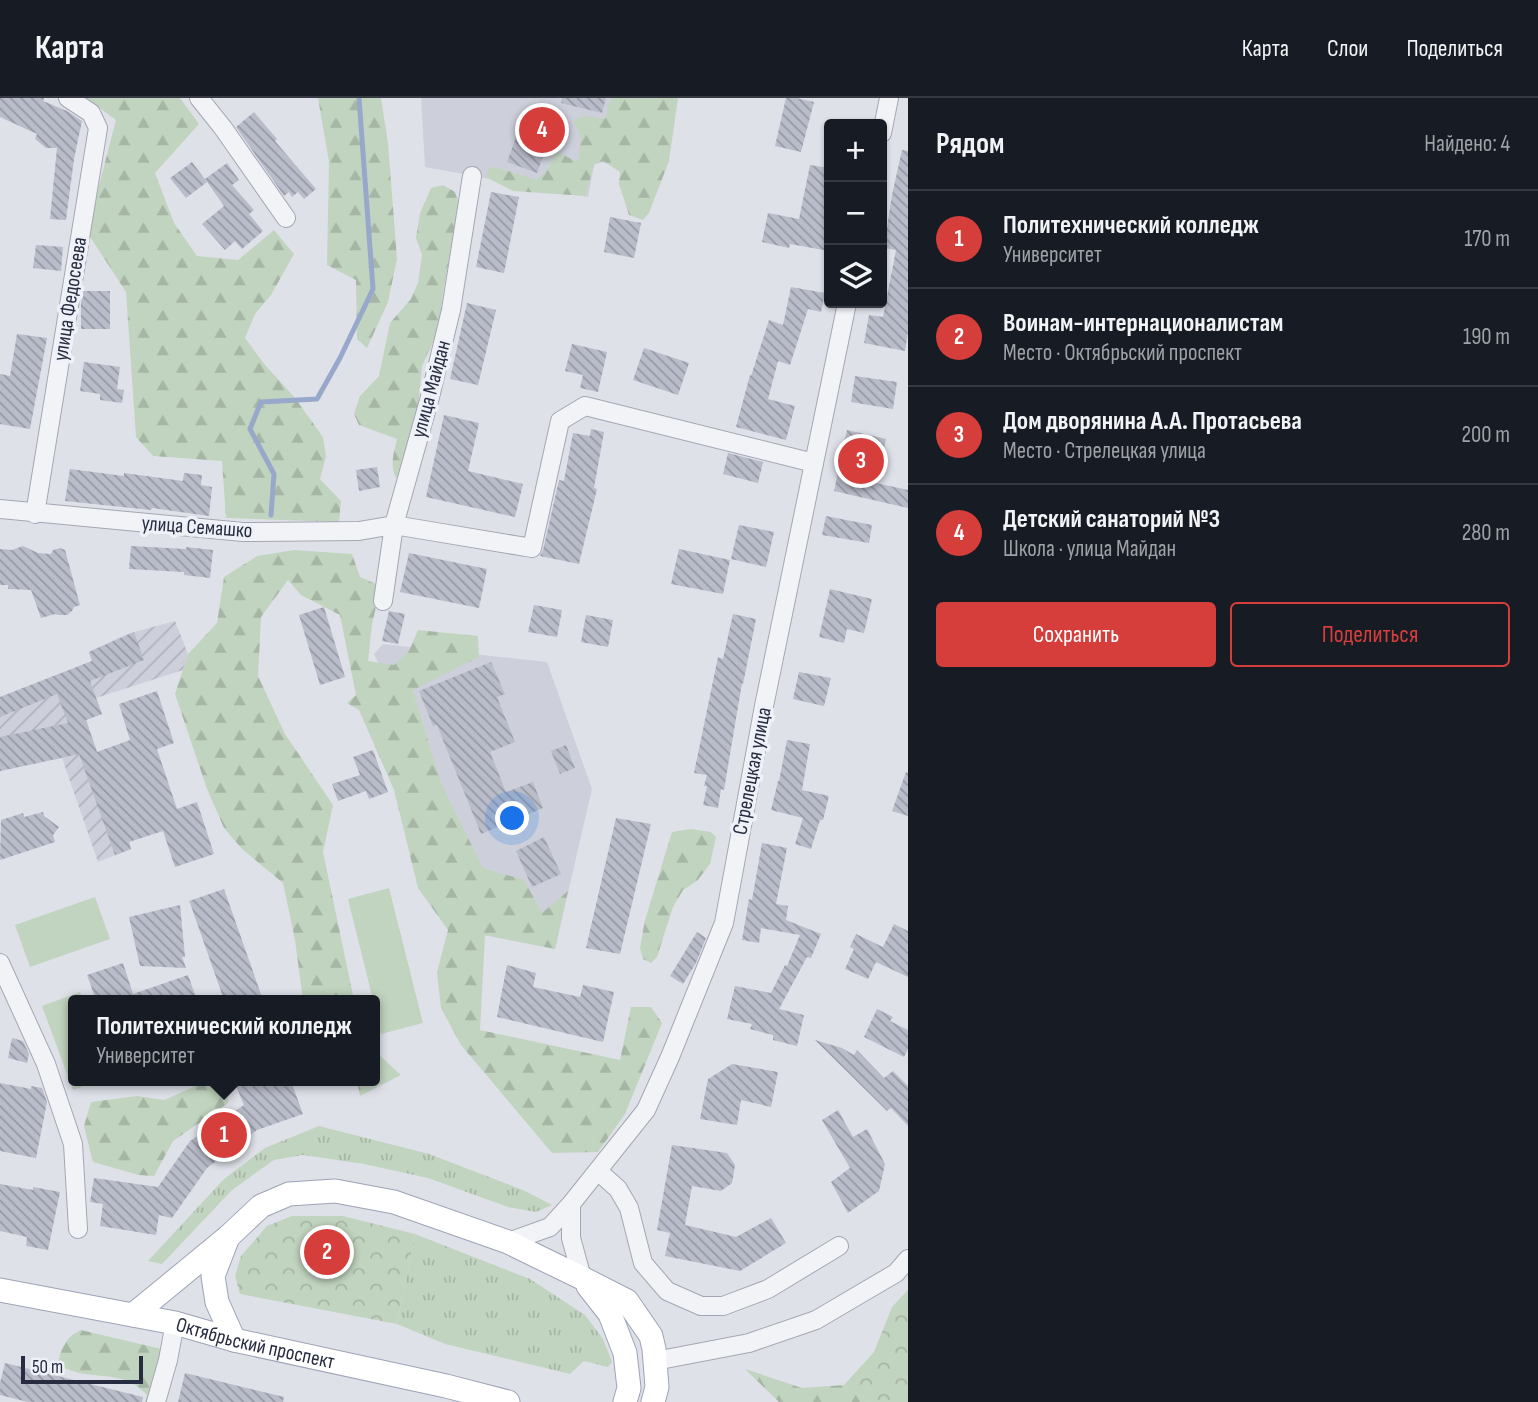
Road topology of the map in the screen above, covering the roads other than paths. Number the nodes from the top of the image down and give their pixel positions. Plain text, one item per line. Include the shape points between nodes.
1 (68, 98) edge
2 (198, 98) edge
3 (889, 98) edge
4 (885, 119) edge
5 (472, 176) dead end
6 (286, 218) dead end
7 (846, 308) edge
8 (814, 463) junction
9 (0, 509) edge
10 (35, 514) junction
11 (394, 525) junction
12 (383, 601) dead end
13 (0, 963) edge
14 (598, 1171) junction
15 (571, 1204) junction
16 (78, 1229) dead end
17 (228, 1237) junction
18 (508, 1242) junction
19 (839, 1246) dead end
20 (908, 1259) edge
21 (582, 1278) junction
22 (0, 1290) edge
23 (133, 1315) junction
24 (175, 1323) junction
25 (234, 1340) junction
26 (655, 1361) junction
27 (446, 1386) junction
28 (156, 1402) edge
29 (468, 1402) edge
30 (508, 1402) edge
31 (625, 1402) edge
32 (653, 1402) edge

1 - 10 street, улица Федосеева via 91,113 99,128
2 - 6 street
3 - 4 street
5 - 11 street, улица Майдан via 451,310
7 - 8 street, Стрелецкая улица
8 - 11 street, улица Семашко via 585,406 560,421 532,548
8 - 14 street, Стрелецкая улица via 724,923 646,1110
9 - 10 street, улица Семашко
10 - 11 street, улица Семашко via 243,533 359,531
11 - 12 street, улица Майдан
13 - 16 street via 46,1064 73,1144
14 - 15 street, Стрелецкая улица
14 - 19 street via 618,1189 629,1208 643,1263 667,1291 701,1306 723,1306 768,1289
15 - 18 street, Стрелецкая улица via 550,1227
15 - 21 street via 571,1238
17 - 18 main road via 261,1206 289,1194 335,1191 394,1202
17 - 23 main road
17 - 25 main road via 214,1276 217,1302
18 - 21 main road
20 - 26 street via 896,1273 816,1320 749,1343
21 - 26 main road via 627,1301 651,1336
21 - 31 main road via 610,1314 625,1353 629,1388
22 - 23 main road, Октябрьский проспект
23 - 24 main road, Октябрьский проспект
24 - 25 main road, Октябрьский проспект
24 - 28 street
25 - 27 main road, Октябрьский проспект
26 - 32 main road
27 - 29 main road
27 - 30 main road, Октябрьский проспект

